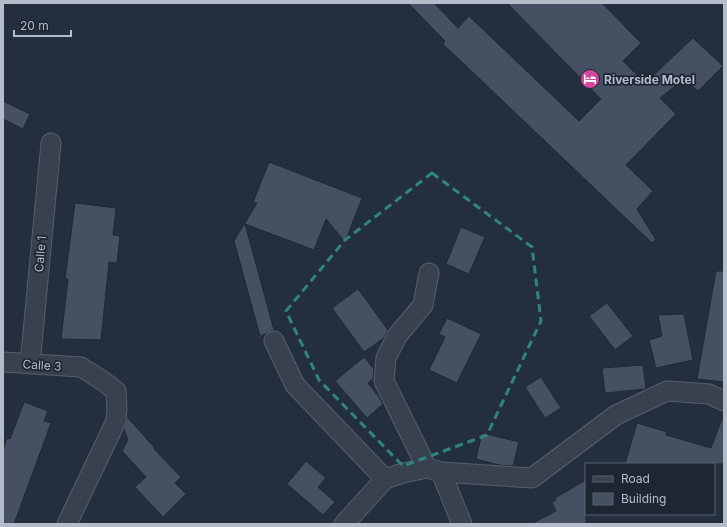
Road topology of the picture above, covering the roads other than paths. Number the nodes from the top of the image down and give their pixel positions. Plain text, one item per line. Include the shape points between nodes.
1 (51, 143) dead end
2 (429, 272) dead end
3 (274, 341) dead end
4 (3, 362) edge
5 (30, 364) junction
6 (724, 401) edge
7 (434, 470) junction
8 (385, 480) junction
9 (67, 524) edge
10 (344, 524) edge
11 (462, 524) edge

1 - 5 street, Calle 1
2 - 7 street via 423,305 397,336 386,358 384,381
3 - 8 street via 296,385
4 - 5 street, Calle 3
5 - 9 street, Calle 3 via 81,367 116,391 116,421
6 - 7 street via 709,394 667,391 616,415 532,478
7 - 8 street via 403,473
7 - 11 street
8 - 10 street

